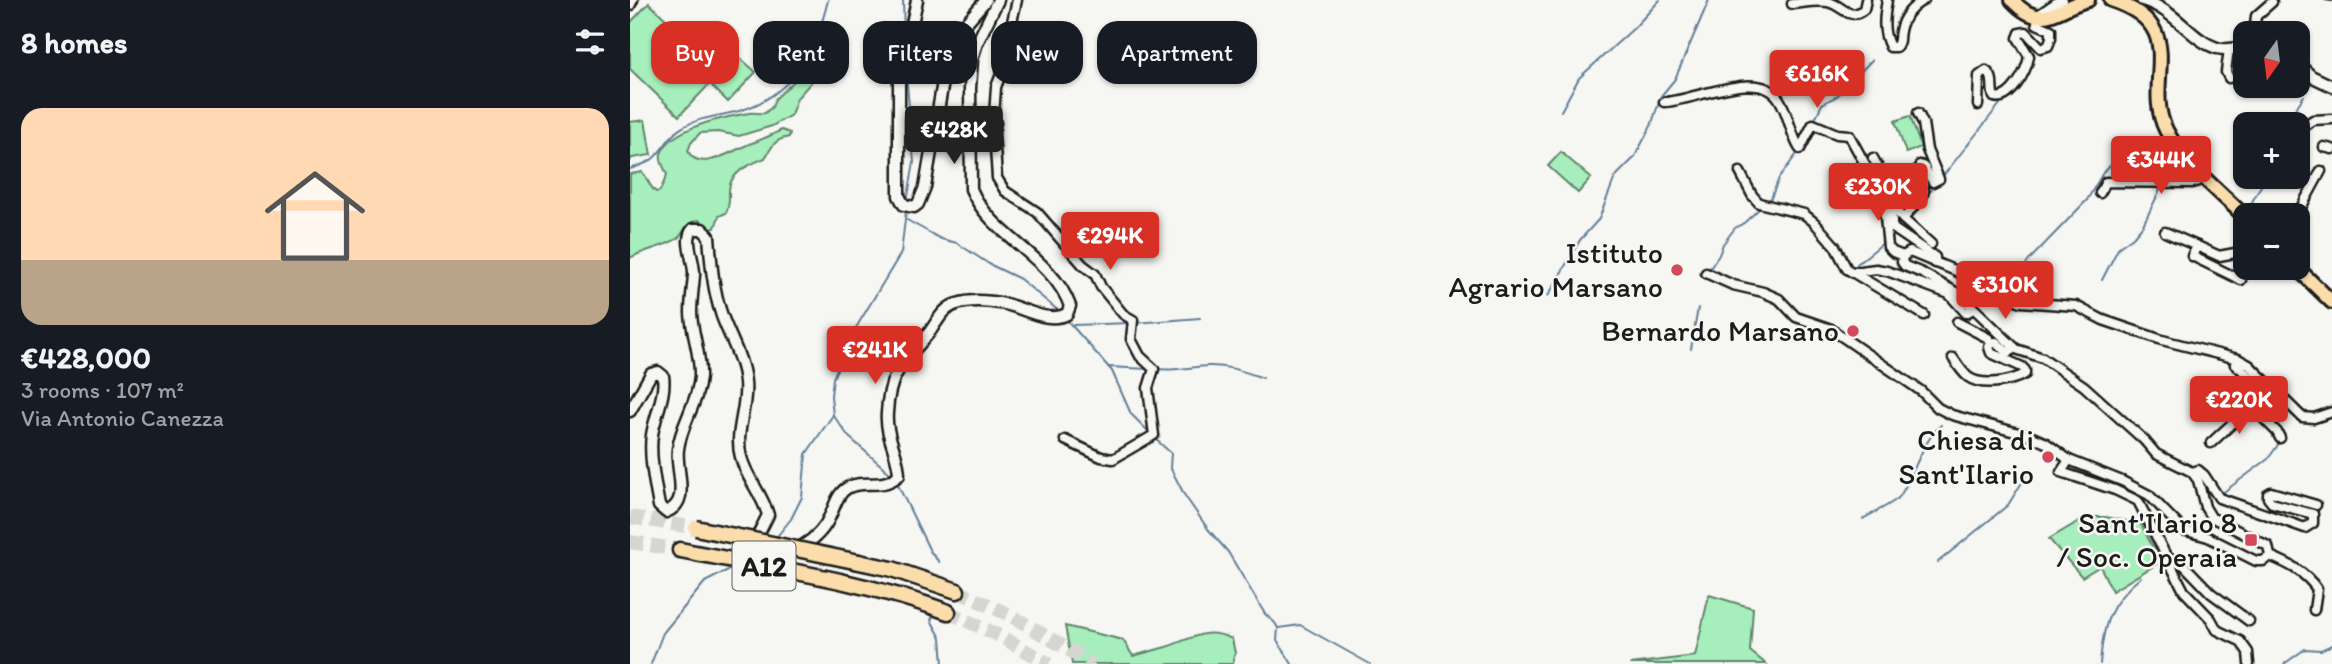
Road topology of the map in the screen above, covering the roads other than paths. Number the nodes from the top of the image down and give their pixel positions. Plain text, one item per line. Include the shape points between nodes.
1 (633, 0) edge
2 (917, 0) edge
3 (985, 0) edge
4 (999, 0) edge
5 (1017, 0) edge
6 (1866, 0) edge
7 (1886, 0) edge
8 (1924, 0) edge
9 (2012, 0) edge
10 (2062, 0) edge
11 (2088, 0) edge
12 (2111, 0) edge
13 (2142, 0) edge
14 (2272, 2) edge
15 (1792, 4) dead end
16 (630, 6) edge
17 (2038, 16) junction
18 (2255, 21) edge
19 (2233, 48) edge
20 (2229, 49) junction
21 (2310, 75) edge
22 (2229, 78) dead end
23 (2332, 86) edge
24 (1664, 102) dead end
25 (1978, 105) dead end
26 (1918, 113) dead end
27 (2332, 119) edge
28 (2310, 122) edge
29 (1873, 158) dead end
30 (2321, 171) dead end
31 (1740, 172) dead end
32 (2206, 178) junction
33 (2100, 192) dead end
34 (2304, 203) edge
35 (2233, 205) edge
36 (1893, 206) junction
37 (1903, 219) junction
38 (2165, 232) dead end
39 (1931, 244) dead end
40 (2197, 246) junction
41 (2233, 253) edge
42 (1903, 256) junction
43 (1935, 263) junction
44 (1854, 272) junction
45 (1706, 273) dead end
46 (2233, 276) edge
47 (2309, 280) edge
48 (2332, 302) edge
49 (1973, 309) junction
50 (1924, 315) dead end
51 (1957, 322) dead end
52 (1992, 343) junction
53 (2014, 347) junction
54 (1953, 358) dead end
55 (2238, 359) junction
56 (2251, 406) junction
57 (630, 411) edge
58 (2332, 412) edge
59 (2280, 438) dead end
60 (1065, 440) dead end
61 (2211, 443) dead end
62 (2068, 460) junction
63 (2090, 470) junction
64 (2192, 472) junction
65 (2082, 478) junction
66 (2316, 505) dead end
67 (696, 528) tunnel mouth
68 (680, 550) tunnel mouth
69 (2270, 556) junction
70 (2166, 557) junction
71 (957, 591) tunnel mouth
72 (2314, 610) dead end
73 (948, 612) tunnel mouth
74 (2249, 621) dead end
75 (2249, 664) edge

1 - 16 street
2 - 3 street via 898,65 898,182 899,196 907,206 918,204 925,187 949,55 965,24
4 - 57 street via 974,50 970,72 971,189 988,218 1066,295 1070,306 1064,315 1046,317 1001,303 971,301 944,311 902,362 889,394 888,435 899,475 890,483 848,487 820,533 783,554 763,556 756,547 768,515 739,449 745,382 713,281 709,236 702,229 693,229 689,236 695,273 691,313 700,379 678,446 681,500 676,508 666,512 660,506 653,452 663,376 652,374
5 - 60 street via 1007,43 1009,54 996,87 998,178 1005,191 1037,212 1133,320 1130,339 1154,369 1148,395 1154,435 1113,459
6 - 15 street via 1856,15 1828,2
7 - 8 street via 1886,38 1896,47 1906,17
9 - 17 main road
10 - 17 street
11 - 17 main road via 2056,15
12 - 32 main road via 2133,9 2152,29 2161,51 2158,97 2165,128 2180,153
13 - 20 street via 2168,11 2206,43
14 - 18 street
17 - 25 street via 2037,24 2051,30 2048,46 2041,48 2026,32 2020,33 2018,38 2029,56 2024,69 2004,99 1994,97 1993,79 1986,71 1982,73
19 - 20 street
20 - 22 street
21 - 23 street
24 - 42 street via 1712,90 1759,87 1779,99 1800,149 1813,124 1849,135 1883,197 1888,247
26 - 37 street via 1939,179 1933,182 1920,165 1922,197
27 - 28 street
29 - 36 street via 1891,191
30 - 34 street
31 - 44 street via 1759,203 1793,210 1814,222 1847,269
32 - 33 street via 2193,183 2106,182
32 - 35 main road
36 - 37 street
36 - 43 street via 1894,229 1935,257
37 - 39 street
38 - 40 street
40 - 41 street via 2219,256
40 - 46 street via 2192,256
42 - 43 street via 1910,252
42 - 49 street via 1903,265 1953,290
43 - 55 street via 2021,302 2076,306 2150,336
44 - 49 street via 1887,271 1949,294 1966,313
44 - 50 street
45 - 62 street via 1779,299 1796,317 1831,329 1921,391 1938,408 2030,436
47 - 48 main road
49 - 53 street
51 - 52 street
52 - 53 street via 2008,353
52 - 54 street via 1991,353 2022,367 2025,374 2001,382 1976,380
53 - 64 street via 2063,370 2156,454
55 - 56 street via 2235,364 2257,383
55 - 58 street via 2302,417
56 - 59 street
56 - 61 street
62 - 63 street
62 - 65 street via 2061,472
63 - 65 street
63 - 69 street via 2149,495 2183,530 2256,561
64 - 66 street via 2204,475 2219,498 2305,528 2313,523 2313,514 2272,503 2268,494
64 - 69 street via 2211,517 2268,546
65 - 70 street via 2138,501
67 - 71 highway, A12, bridge via 892,569
68 - 73 highway, A12 via 848,582
69 - 72 street via 2295,566 2309,578 2317,589
70 - 74 street via 2183,565
70 - 75 street via 2184,591 2217,630 2245,646

